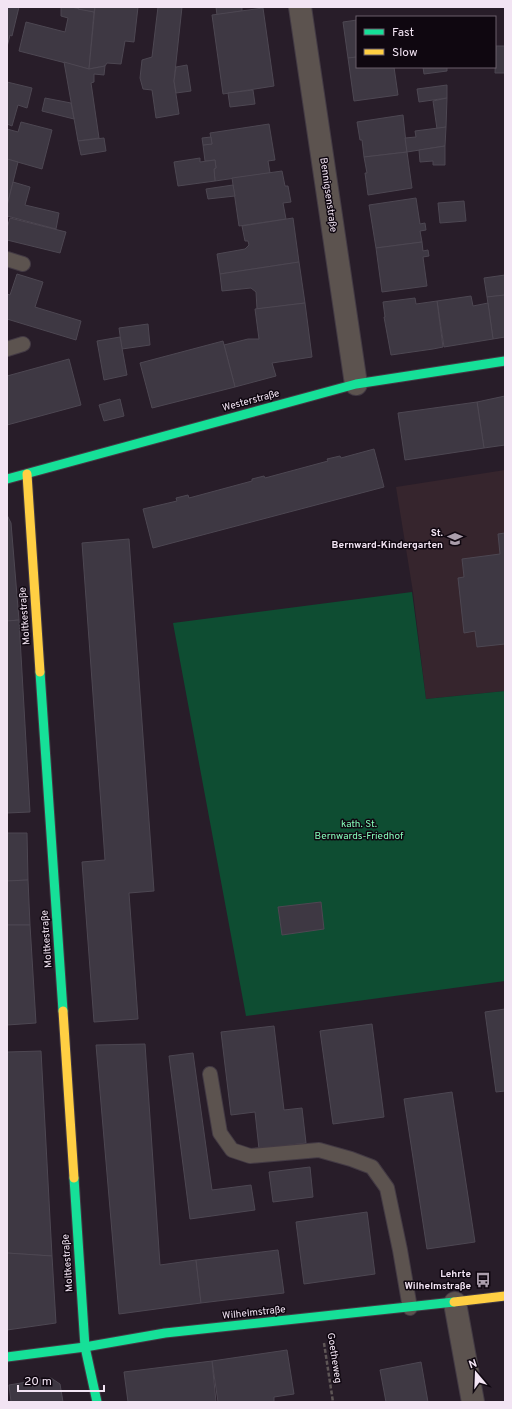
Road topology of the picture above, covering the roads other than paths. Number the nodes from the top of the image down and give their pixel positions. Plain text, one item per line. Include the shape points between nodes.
1 (300, 7) edge
2 (7, 259) edge
3 (23, 264) dead end
4 (23, 344) dead end
5 (7, 349) edge
6 (505, 360) edge
7 (356, 384) junction
8 (27, 474) junction
9 (7, 478) edge
10 (210, 1074) dead end
11 (505, 1296) edge
12 (455, 1303) junction
13 (410, 1308) junction
14 (85, 1348) junction
15 (7, 1357) edge
16 (97, 1402) edge
17 (474, 1402) edge

1 - 7 street, Bennigsenstraße
2 - 3 lane
4 - 5 lane
6 - 7 street, Westerstraße
7 - 8 street, Westerstraße
8 - 9 street, Westerstraße
8 - 14 street, Moltkestraße
10 - 13 lane via 220,1133 232,1150 250,1156 319,1150 372,1167 387,1188
11 - 12 street, Wilhelmstraße
12 - 13 street, Wilhelmstraße
12 - 17 street
13 - 14 street, Wilhelmstraße via 165,1333
14 - 15 street, Wilhelmstraße
14 - 16 street, Moltkestraße

